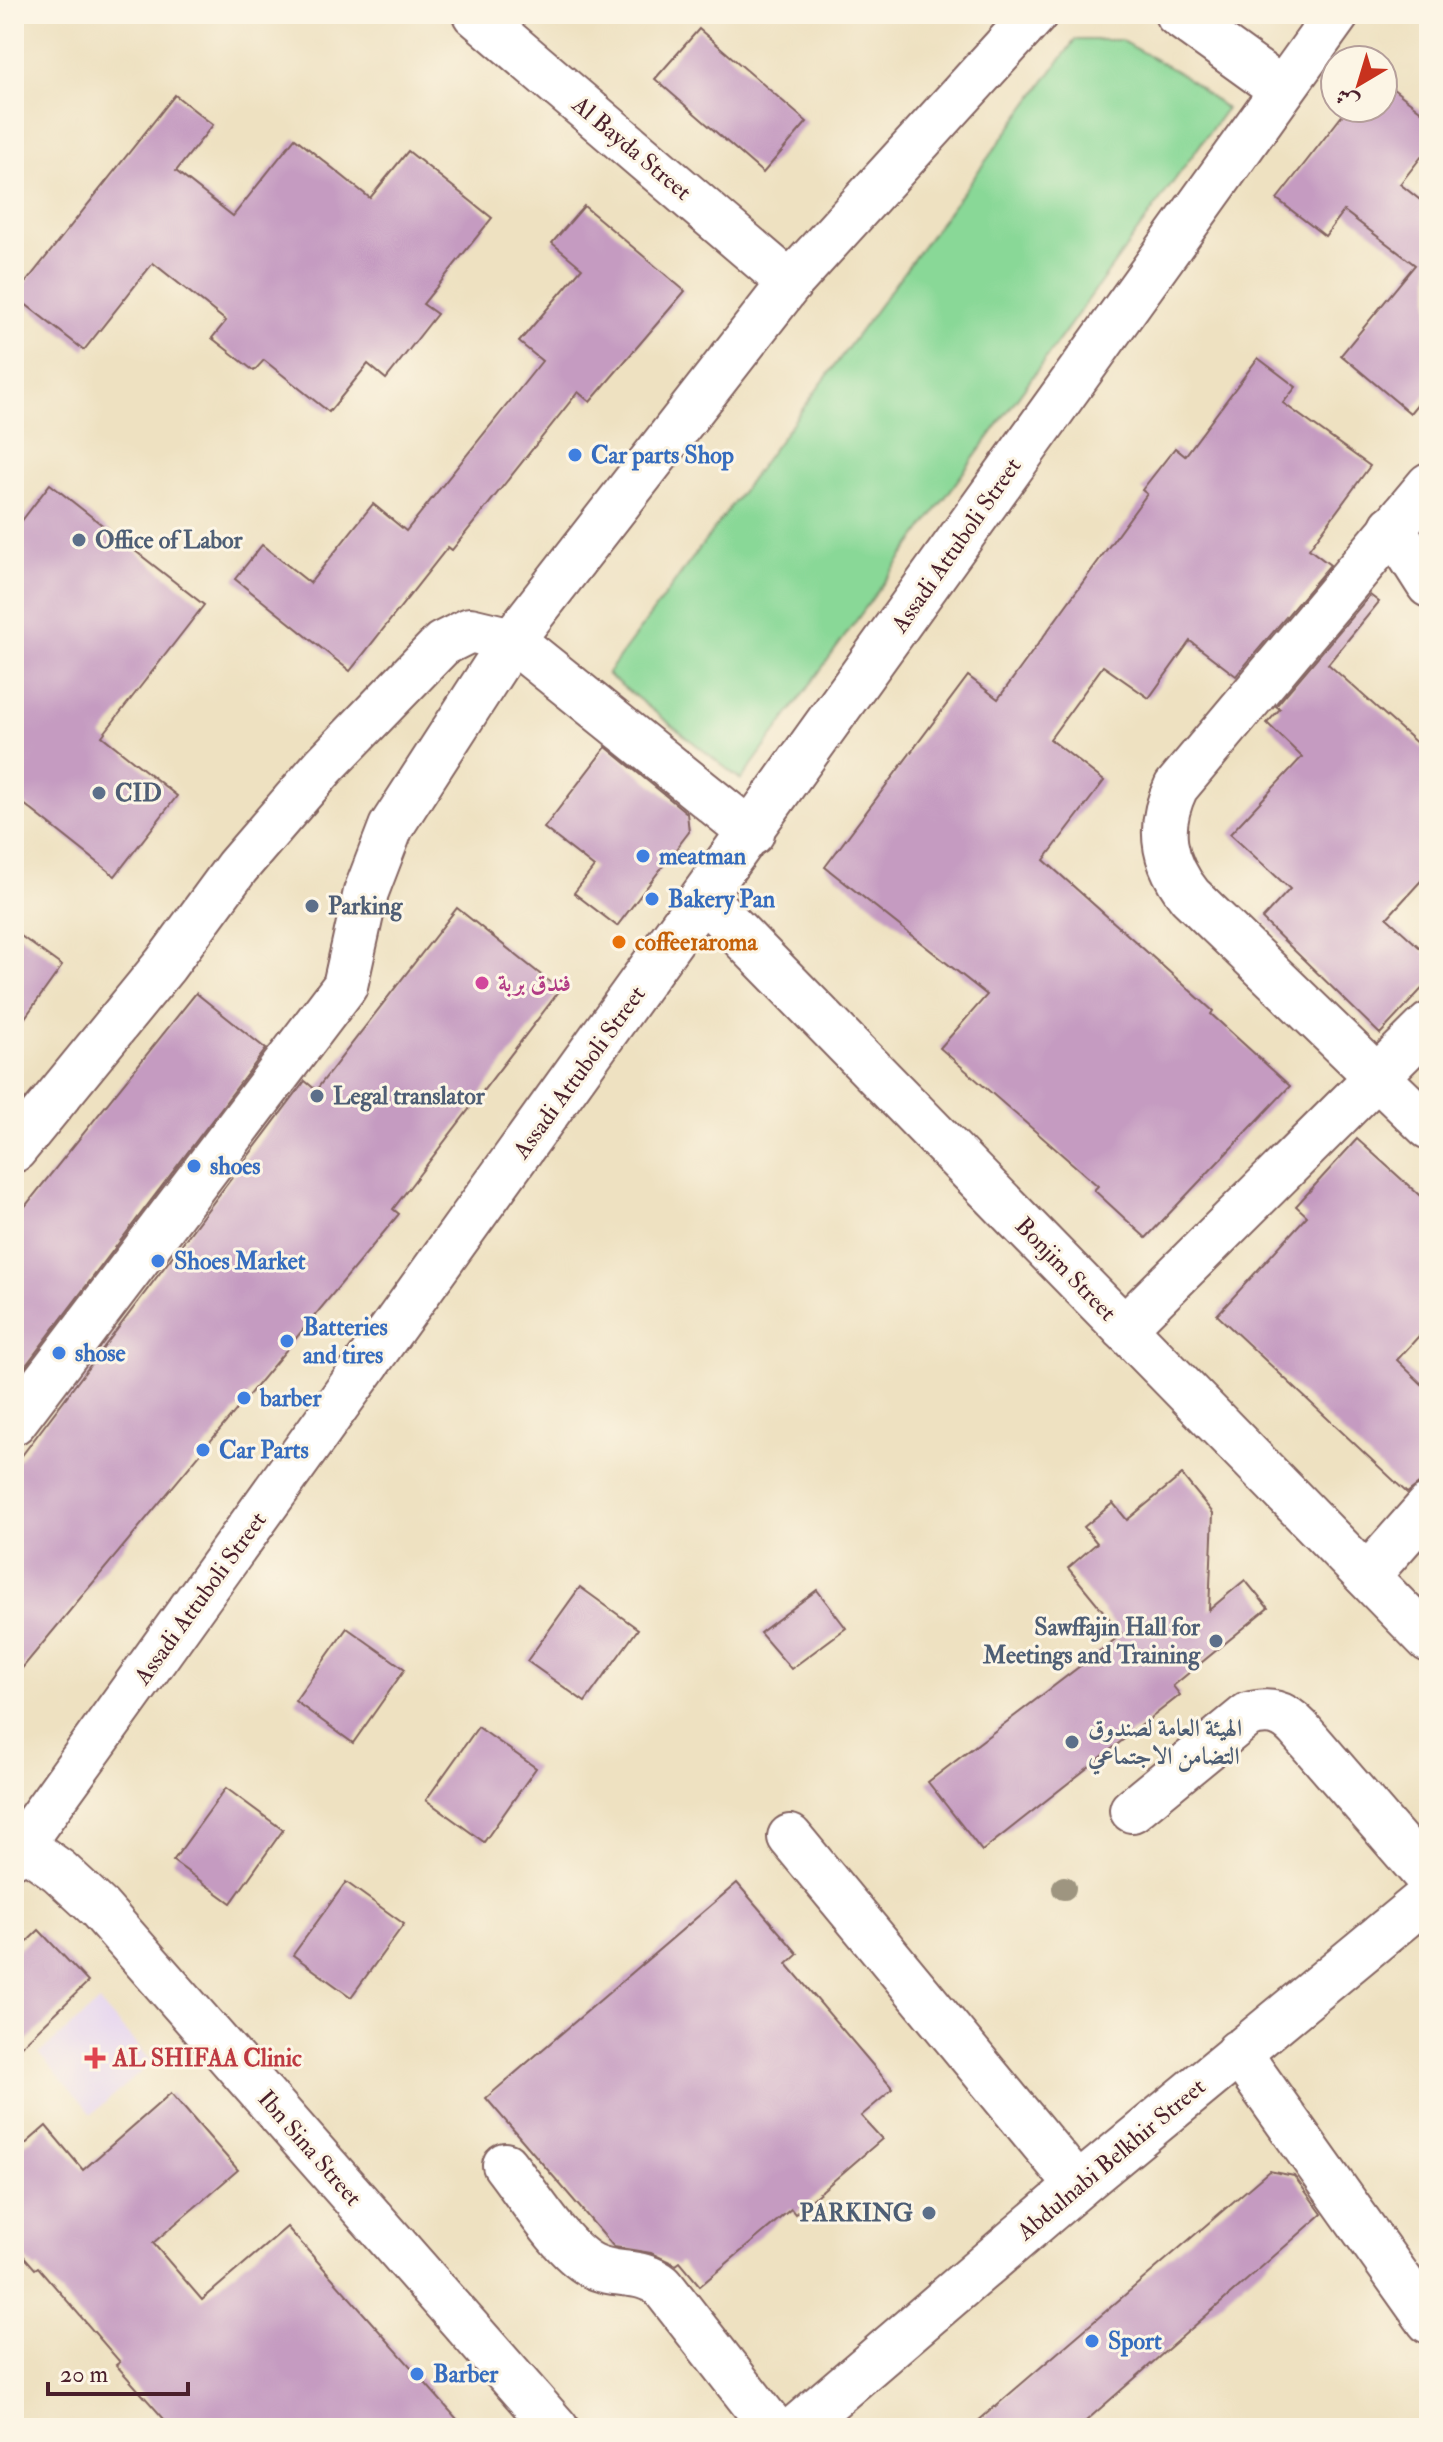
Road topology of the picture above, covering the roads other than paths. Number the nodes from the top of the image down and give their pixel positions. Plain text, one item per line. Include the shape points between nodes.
1 (475, 14) edge
2 (1035, 14) edge
3 (1177, 14) edge
4 (1337, 14) edge
5 (1281, 89) junction
6 (790, 283) junction
7 (1429, 485) edge
8 (1392, 527) junction
9 (1429, 585) edge
10 (512, 640) junction
11 (752, 833) junction
12 (704, 898) junction
13 (1429, 1025) edge
14 (1378, 1076) junction
15 (1429, 1127) edge
16 (14, 1150) edge
17 (1124, 1328) junction
18 (14, 1422) edge
19 (1429, 1506) edge
20 (1367, 1576) junction
21 (1429, 1640) edge
22 (1132, 1810) dead end
23 (790, 1837) dead end
24 (17, 1846) edge
25 (1429, 1879) edge
26 (1429, 1896) edge
27 (1238, 2052) junction
28 (505, 2165) dead end
29 (1078, 2186) junction
30 (1429, 2321) edge
31 (819, 2421) edge
32 (556, 2428) edge
33 (773, 2428) edge

1 - 6 main road, Al Bayda Street
2 - 6 main road
3 - 5 main road
4 - 5 main road, Assadi Attuboli Street
5 - 11 main road, Assadi Attuboli Street
6 - 10 main road
7 - 8 main road
8 - 9 main road
8 - 14 main road via 1176,787 1163,830 1167,858 1190,896
10 - 11 main road
10 - 16 main road via 470,630 431,655 324,766 237,867 165,965
10 - 18 main road via 391,827 366,892 345,986
11 - 12 main road, Assadi Attuboli Street
12 - 17 main road, Bonjim Street
12 - 24 main road, Assadi Attuboli Street
13 - 14 main road
14 - 15 main road
14 - 17 main road
17 - 20 main road, Bonjim Street
19 - 20 main road
20 - 21 main road, Bonjim Street
22 - 25 main road via 1248,1715 1270,1711 1298,1728
23 - 29 main road
24 - 32 main road, Ibn Sina Street via 59,1871 99,1908
26 - 27 main road, Abdulnabi Belkhir Street
27 - 29 main road, Abdulnabi Belkhir Street
27 - 30 main road
28 - 33 main road via 580,2257 607,2270 637,2272 662,2286
29 - 31 main road, Abdulnabi Belkhir Street

